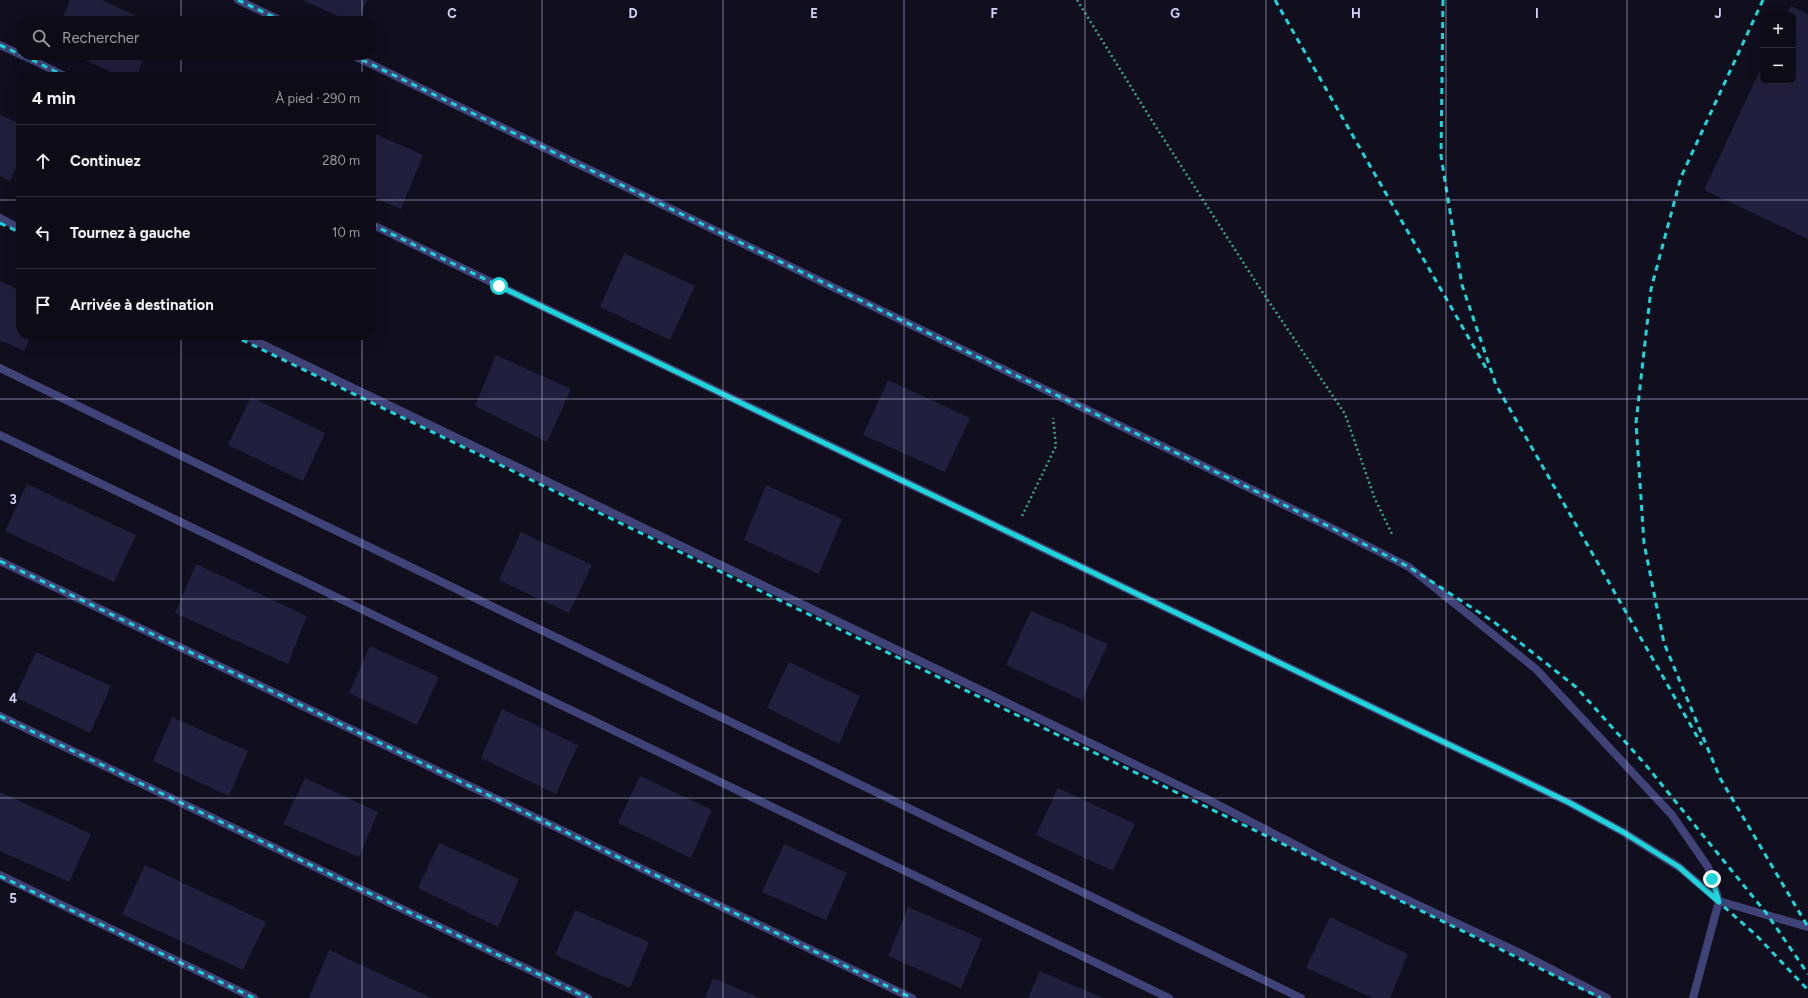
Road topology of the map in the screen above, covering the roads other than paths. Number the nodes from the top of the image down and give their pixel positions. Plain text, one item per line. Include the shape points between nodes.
1 (238, 0) edge
2 (272, 16) edge
3 (0, 44) edge
4 (16, 52) edge
5 (31, 60) edge
6 (362, 60) edge
7 (57, 72) edge
8 (0, 218) edge
9 (16, 226) edge
10 (376, 226) edge
11 (252, 340) edge
12 (0, 368) edge
13 (0, 435) edge
14 (0, 561) edge
15 (0, 716) edge
16 (0, 875) edge
17 (1719, 902) junction
18 (1808, 927) edge
19 (254, 998) edge
20 (588, 998) edge
21 (912, 998) edge
22 (1169, 998) edge
23 (1301, 998) edge
24 (1607, 998) edge
25 (1693, 998) edge

1 - 2 lane
3 - 4 lane
5 - 7 lane
6 - 17 lane via 1408,567 1536,669 1672,815 1708,867
8 - 9 lane
10 - 17 lane via 1570,803 1679,867
11 - 24 lane via 1209,800 1340,868 1518,952
12 - 23 lane
13 - 22 lane
14 - 21 lane
15 - 20 lane
16 - 19 lane
17 - 18 lane
17 - 25 lane

